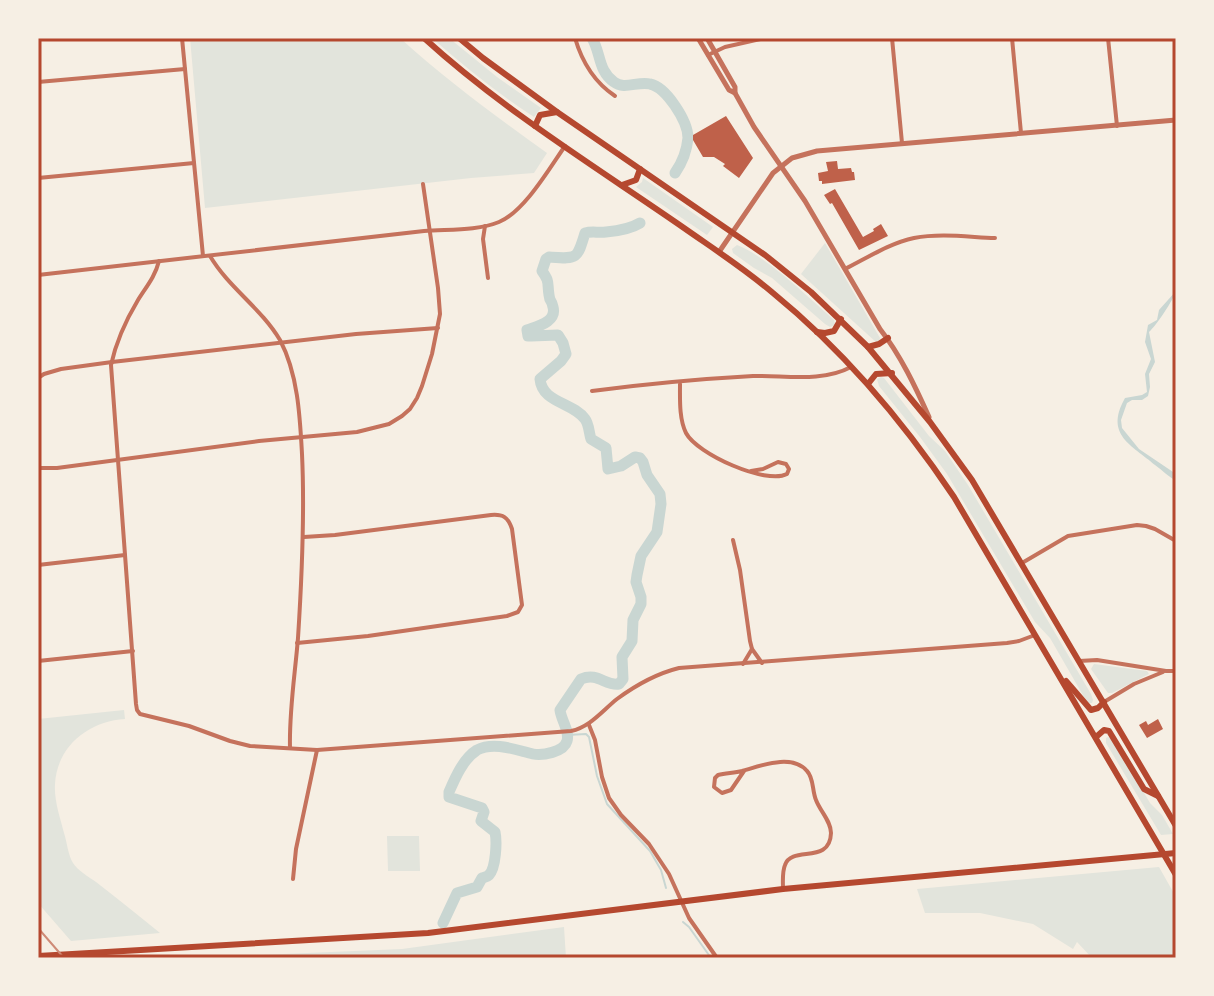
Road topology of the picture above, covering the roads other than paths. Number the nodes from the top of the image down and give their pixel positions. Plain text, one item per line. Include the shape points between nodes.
1 (182, 38) edge
2 (424, 38) edge
3 (459, 38) edge
4 (575, 38) edge
5 (698, 38) edge
6 (707, 38) edge
7 (765, 38) edge
8 (892, 38) edge
9 (1012, 38) edge
10 (1108, 38) edge
11 (715, 51) junction
12 (708, 55) junction
13 (185, 69) junction
14 (38, 82) edge
15 (735, 93) junction
16 (615, 96) dead end
17 (557, 112) junction
18 (1176, 120) edge
19 (535, 126) junction
20 (1117, 126) junction
21 (1021, 133) junction
22 (902, 144) junction
23 (565, 146) junction
24 (194, 163) junction
25 (782, 166) junction
26 (640, 169) junction
27 (38, 178) edge
28 (423, 184) dead end
29 (622, 185) junction
30 (485, 226) junction
31 (430, 230) junction
32 (733, 232) junction
33 (995, 238) dead end
34 (719, 252) junction
35 (210, 255) junction
36 (203, 256) junction
37 (159, 261) junction
38 (845, 269) junction
39 (38, 275) edge
40 (488, 278) dead end
41 (841, 319) junction
42 (438, 328) junction
43 (817, 332) junction
44 (888, 338) junction
45 (281, 342) junction
46 (868, 347) junction
47 (112, 362) junction
48 (852, 367) junction
49 (892, 373) junction
50 (38, 378) edge
51 (680, 383) junction
52 (868, 384) junction
53 (592, 391) dead end
54 (930, 422) junction
55 (301, 437) junction
56 (118, 460) junction
57 (38, 468) edge
58 (751, 471) junction
59 (304, 537) junction
60 (733, 540) dead end
61 (1176, 541) edge
62 (125, 555) junction
63 (1022, 563) junction
64 (38, 565) edge
65 (1035, 635) junction
66 (297, 643) junction
67 (752, 649) junction
68 (133, 651) junction
69 (38, 661) edge
70 (1079, 661) junction
71 (762, 663) junction
72 (743, 664) junction
73 (1166, 671) junction
74 (1176, 671) edge
75 (1058, 672) junction
76 (1104, 702) junction
77 (589, 725) junction
78 (1096, 737) junction
79 (290, 748) junction
80 (317, 750) junction
81 (744, 771) junction
82 (1158, 796) junction
83 (1176, 826) edge
84 (1176, 853) edge
85 (1164, 854) junction
86 (1176, 875) edge
87 (293, 879) dead end
88 (783, 889) junction
89 (681, 901) junction
90 (38, 956) edge
91 (717, 958) edge

1 - 13 street
2 - 19 main road
3 - 17 main road
4 - 16 street via 591,74
5 - 12 street
6 - 11 street
7 - 11 street
8 - 22 street
9 - 21 street
10 - 20 street
11 - 12 street
11 - 15 street
12 - 15 street
13 - 14 street
13 - 24 street
15 - 25 street
17 - 19 main road via 540,115
17 - 26 main road
18 - 20 street
19 - 23 main road
20 - 21 street
21 - 22 street
22 - 25 street via 812,151
23 - 29 main road
23 - 30 street via 518,210
24 - 27 street
24 - 36 street
25 - 32 street
25 - 38 street
26 - 29 main road via 636,180
26 - 32 main road
28 - 31 street
29 - 34 main road
30 - 31 street
30 - 40 street
31 - 35 street
31 - 42 street via 440,301
32 - 34 street
32 - 41 main road
33 - 38 street via 914,238
34 - 43 main road
35 - 36 street
35 - 45 street
36 - 37 street
37 - 39 street
37 - 47 street
38 - 44 street
41 - 43 main road via 834,331
41 - 46 main road
42 - 45 street
42 - 55 street via 417,398 402,416 375,428
43 - 48 main road
44 - 46 main road
44 - 54 street
45 - 47 street
45 - 55 street via 296,391
46 - 49 main road
47 - 50 street
47 - 56 street
48 - 51 street via 830,374
48 - 52 main road
49 - 52 main road via 876,374
49 - 54 main road
51 - 53 street
51 - 58 street via 688,437 706,452
52 - 65 main road via 931,462
54 - 63 main road
55 - 56 street
55 - 59 street
56 - 57 street
56 - 62 street
58 - 58 street via 778,462 789,469 777,478
59 - 66 street
59 - 66 street via 505,516 513,534 522,605 513,615
60 - 67 street
61 - 63 street via 1146,526 1096,531 1068,536
62 - 64 street
62 - 68 street
63 - 70 main road
65 - 71 street via 1013,642
65 - 75 main road
66 - 79 street
67 - 71 street
67 - 72 street
68 - 69 street
68 - 79 street via 140,714 250,746
70 - 73 street
70 - 76 main road
71 - 72 street
72 - 77 street via 660,674 628,691
73 - 74 street
73 - 76 street
75 - 76 main road via 1091,710
75 - 78 main road
76 - 82 main road
77 - 80 street via 571,731
77 - 89 street via 609,798 649,844
78 - 82 main road via 1109,731 1144,789
78 - 85 main road
79 - 80 street
80 - 87 street
81 - 81 street via 718,775 714,787 722,793 731,790
81 - 88 street via 782,762 804,768 831,828 824,848 786,861
82 - 83 main road
84 - 85 main road
85 - 86 main road
85 - 88 main road
88 - 89 main road
89 - 90 main road via 428,933
89 - 91 street

